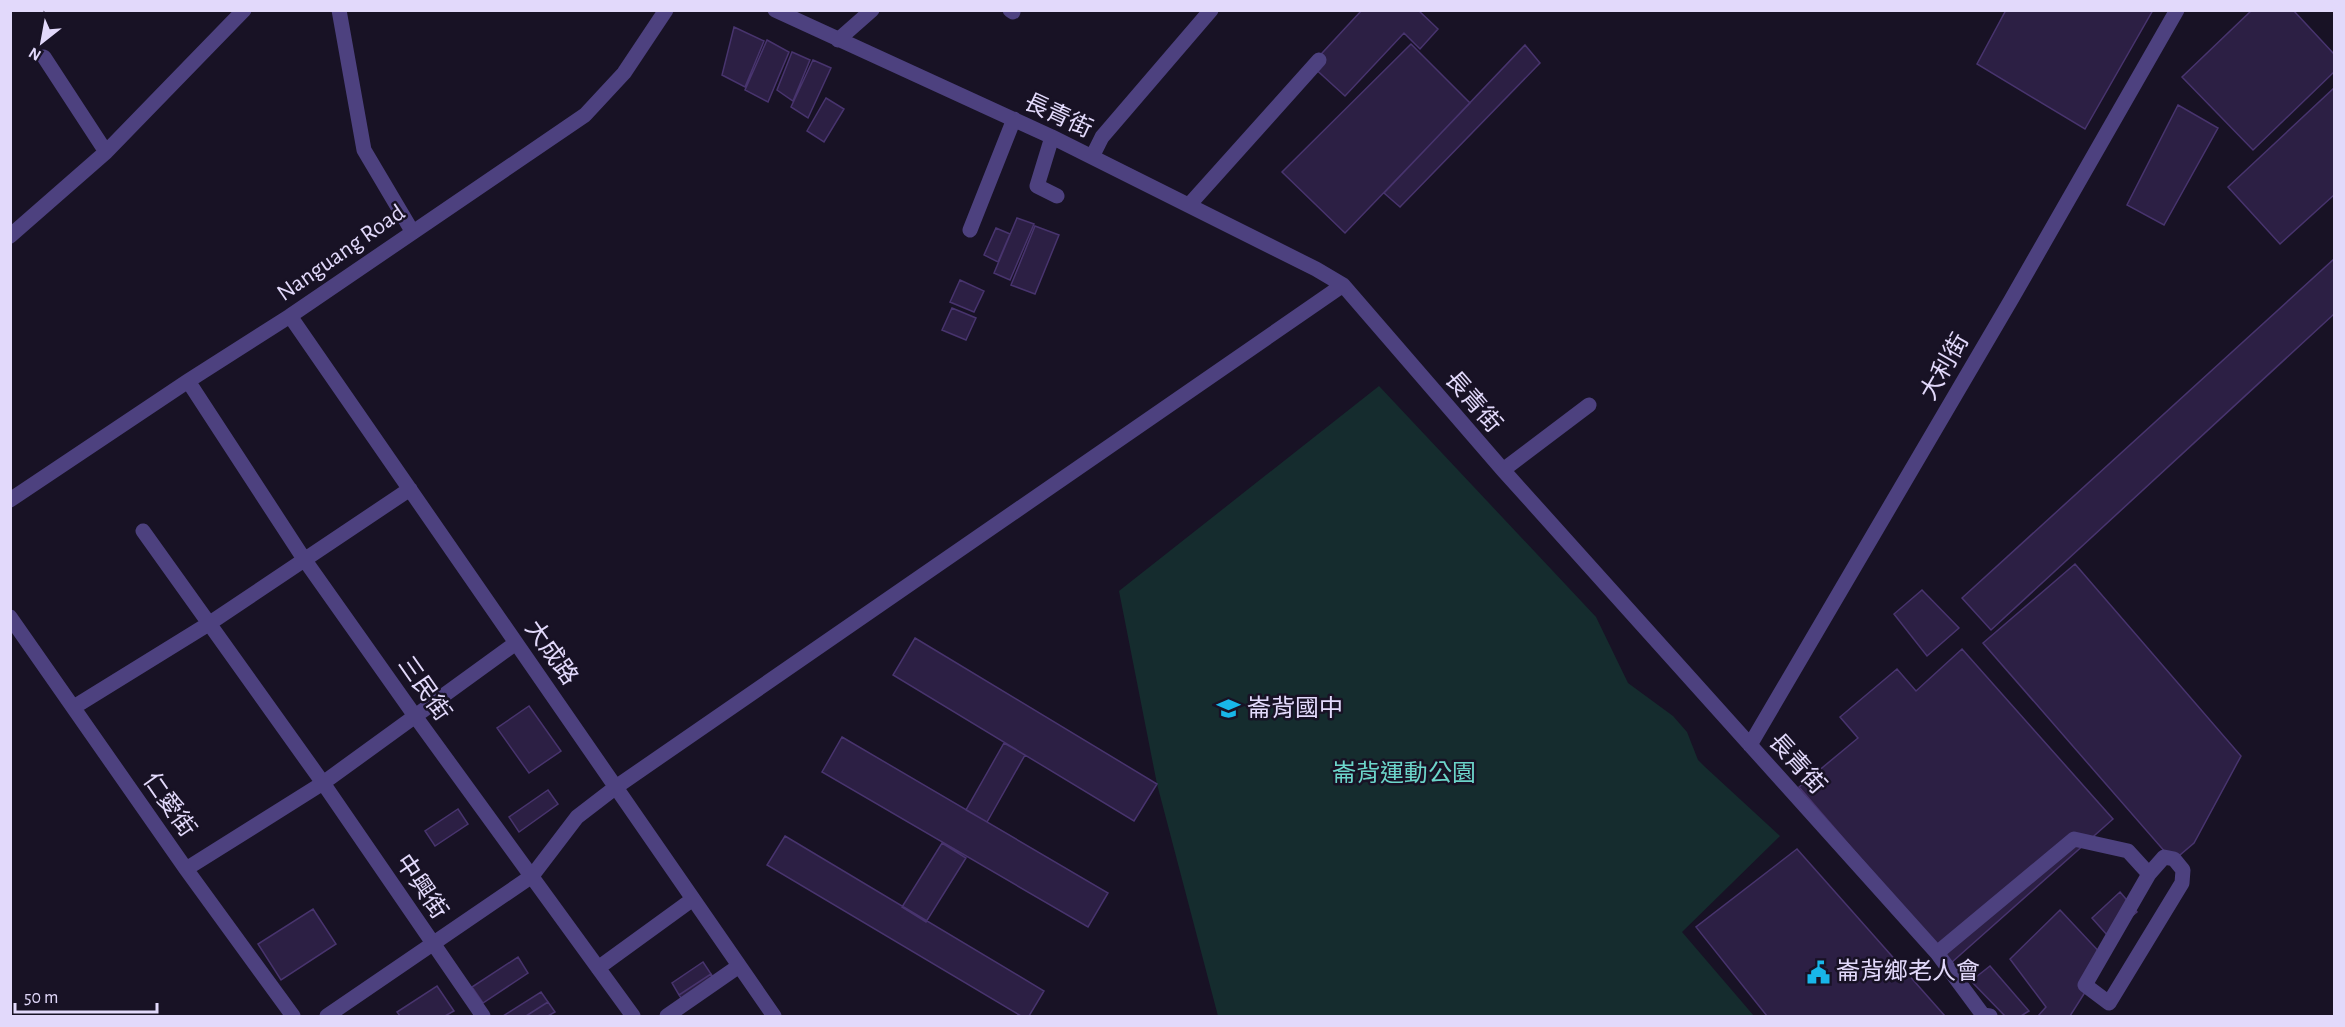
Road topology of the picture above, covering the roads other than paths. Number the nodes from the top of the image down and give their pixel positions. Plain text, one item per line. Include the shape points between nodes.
1 (244, 10) edge
2 (339, 10) edge
3 (666, 10) edge
4 (776, 10) edge
5 (872, 10) edge
6 (1210, 10) edge
7 (2177, 10) edge
8 (838, 40) junction
9 (44, 57) dead end
10 (1319, 60) dead end
11 (1014, 119) junction
12 (1052, 137) junction
13 (106, 152) junction
14 (1092, 157) junction
15 (1057, 196) dead end
16 (1189, 205) junction
17 (970, 230) dead end
18 (412, 231) junction
19 (10, 236) edge
20 (1343, 285) junction
21 (290, 315) junction
22 (188, 381) junction
23 (1589, 405) dead end
24 (1503, 470) junction
25 (410, 489) junction
26 (10, 500) edge
27 (143, 531) dead end
28 (304, 559) junction
29 (10, 617) edge
30 (210, 623) junction
31 (516, 643) junction
32 (74, 707) junction
33 (415, 716) junction
34 (1750, 745) junction
35 (323, 783) junction
36 (616, 787) junction
37 (186, 869) junction
38 (2149, 873) junction
39 (532, 876) junction
40 (693, 899) junction
41 (433, 944) junction
42 (1937, 953) junction
43 (739, 966) junction
44 (598, 968) junction
45 (1983, 1016) edge
46 (293, 1017) edge
47 (327, 1017) edge
48 (483, 1017) edge
49 (633, 1017) edge
50 (667, 1017) edge
51 (774, 1017) edge

1 - 13 street
2 - 18 street via 363,150
3 - 18 street, Nanguang Road via 624,73 585,115
4 - 8 street, 長青街
5 - 8 street
6 - 14 street via 1102,137
7 - 34 street, 大利街
8 - 11 street, 長青街
9 - 13 street
10 - 16 street
11 - 12 street, 長青街
11 - 17 street
12 - 14 street, 長青街
12 - 15 street via 1036,186
13 - 19 street
14 - 16 street, 長青街
16 - 20 street, 長青街
18 - 21 street, Nanguang Road
20 - 24 street, 長青街
20 - 36 street
21 - 22 street, Nanguang Road
21 - 25 street, 大成路
22 - 26 street, Nanguang Road
22 - 28 street, 三民街
23 - 24 street
24 - 34 street, 長青街
25 - 28 street
25 - 31 street, 大成路
27 - 30 street
28 - 30 street
28 - 33 street, 三民街
29 - 32 street, 仁愛街
30 - 32 street
30 - 35 street
31 - 33 street
31 - 36 street, 大成路
32 - 37 street, 仁愛街
33 - 35 street
33 - 39 street, 三民街
34 - 42 street, 長青街
35 - 37 street
35 - 41 street, 中興街
36 - 39 street via 577,818
36 - 40 street, 大成路
37 - 46 street, 仁愛街
38 - 38 street via 2085,985 2109,1003 2182,883 2183,870 2174,859 2164,857
38 - 42 street via 2128,851 2074,839
39 - 41 street
39 - 44 street, 三民街
40 - 43 street, 大成路
40 - 44 street
41 - 47 street
41 - 48 street, 中興街
42 - 45 street, 長青街
43 - 50 street
43 - 51 street, 大成路
44 - 49 street, 三民街

